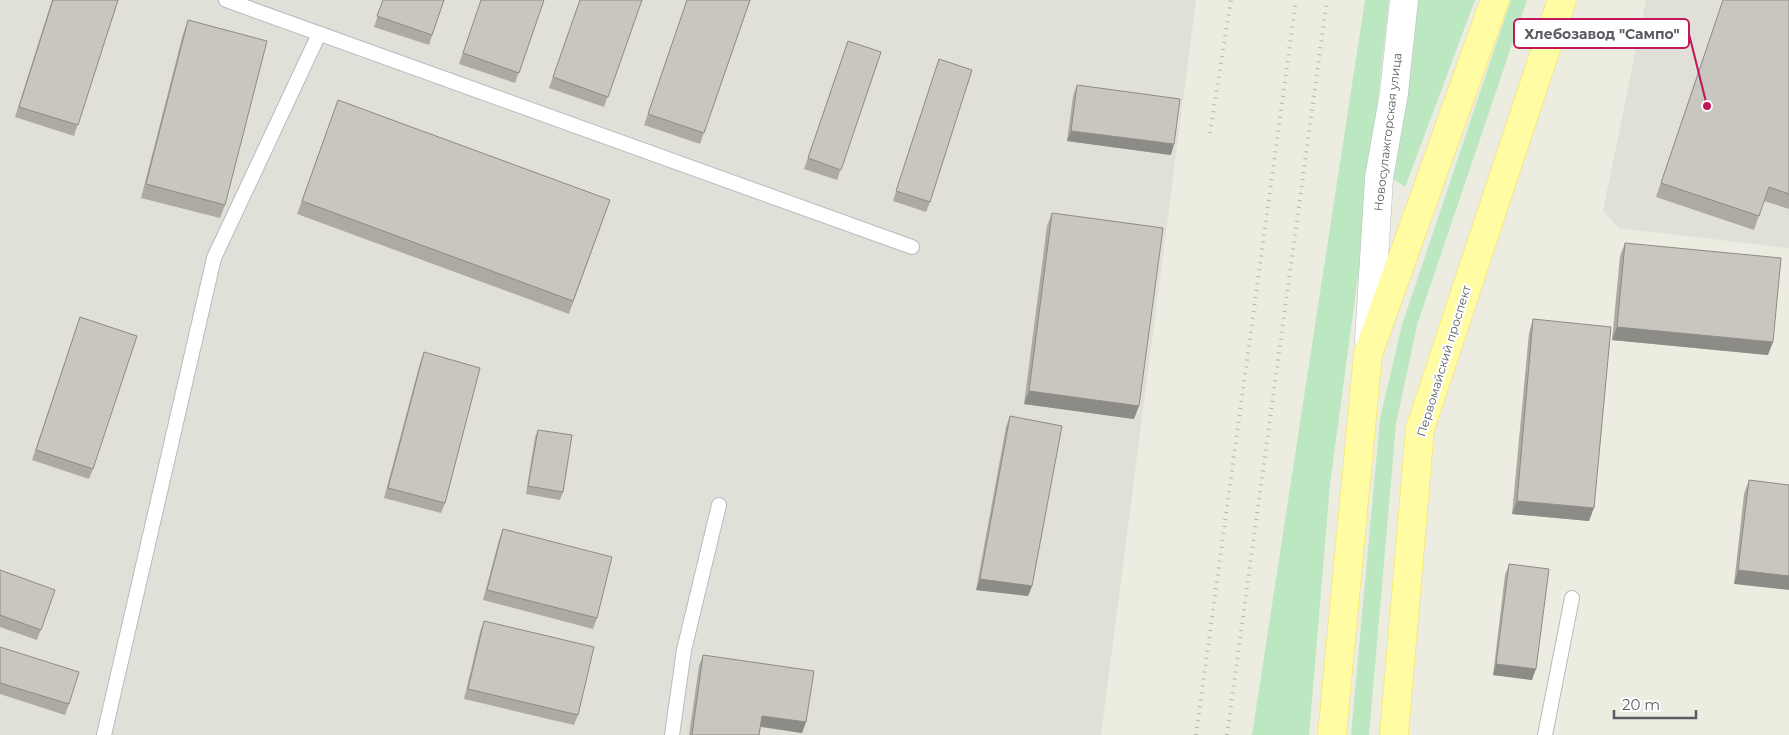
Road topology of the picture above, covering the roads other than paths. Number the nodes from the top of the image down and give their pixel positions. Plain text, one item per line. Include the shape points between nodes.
1 (226, 0) edge
2 (1404, 0) edge
3 (1495, 0) edge
4 (1562, 0) edge
5 (319, 34) junction
6 (912, 247) dead end
7 (1368, 354) junction
8 (719, 505) dead end
9 (1572, 598) dead end
10 (104, 735) edge
11 (672, 735) edge
12 (1332, 735) edge
13 (1394, 735) edge
14 (1545, 735) edge

1 - 5 lane
2 - 7 main road, Новосулажгорская улица via 1394,93 1379,178
3 - 7 main road
4 - 13 main road, Первомайский проспект via 1420,429
5 - 6 lane
5 - 10 lane via 214,258
7 - 12 main road
8 - 11 lane via 684,650
9 - 14 lane

